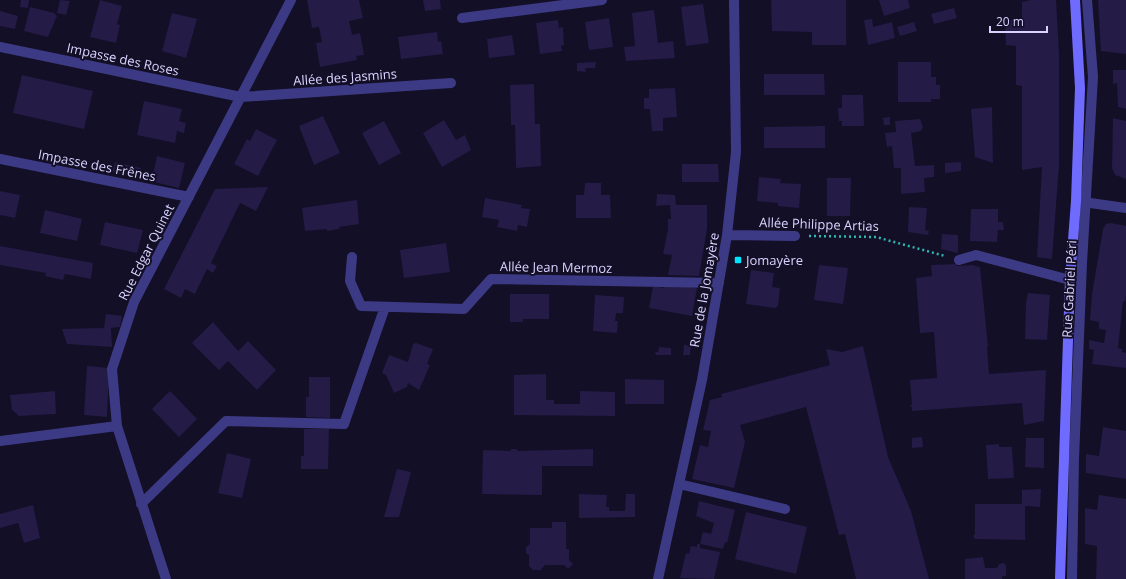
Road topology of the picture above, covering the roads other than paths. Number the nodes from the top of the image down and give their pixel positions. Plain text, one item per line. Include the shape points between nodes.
1 (291, 0) edge
2 (602, 0) edge
3 (734, 0) edge
4 (1075, 0) edge
5 (1087, 0) edge
6 (462, 18) dead end
7 (0, 46) edge
8 (451, 83) dead end
9 (241, 98) junction
10 (0, 159) edge
11 (189, 197) junction
12 (1081, 201) junction
13 (1126, 208) edge
14 (727, 235) junction
15 (795, 236) road end
16 (352, 257) dead end
17 (959, 260) road end
18 (1070, 280) junction
19 (719, 283) junction
20 (385, 306) junction
21 (117, 426) junction
22 (0, 441) edge
23 (679, 484) junction
24 (141, 504) junction
25 (785, 509) dead end
26 (166, 579) edge
27 (658, 579) edge
28 (1060, 579) edge
29 (1072, 579) edge

1 - 9 street, Rue Edgar Quinet
2 - 6 street
3 - 14 street, Rue de la Jomayère via 736,152
4 - 12 main road, Rue Gabriel Péri via 1080,88
5 - 12 street, Rue Gabriel Péri via 1093,77
7 - 9 street, Impasse des Roses
8 - 9 street, Allée des Jasmins
9 - 11 street, Rue Edgar Quinet
10 - 11 street, Impasse des Frênes
11 - 21 street, Rue Edgar Quinet via 134,302 112,369
12 - 13 street
12 - 18 main road, Rue Gabriel Péri
12 - 29 street, Rue Gabriel Péri
14 - 15 street, Allée Philippe Artias
14 - 19 street, Rue de la Jomayère
16 - 20 street, Allée Jean Mermoz via 350,281 361,306
17 - 18 street via 976,255
18 - 28 main road, Rue Gabriel Péri
19 - 20 street, Allée Jean Mermoz via 491,278 464,309
19 - 23 street, Rue de la Jomayère via 702,380
20 - 24 street via 344,424 226,421
21 - 22 street
21 - 24 street, Rue Edgar Quinet
23 - 25 street
23 - 27 street, Rue de la Jomayère
24 - 26 street, Rue Edgar Quinet

